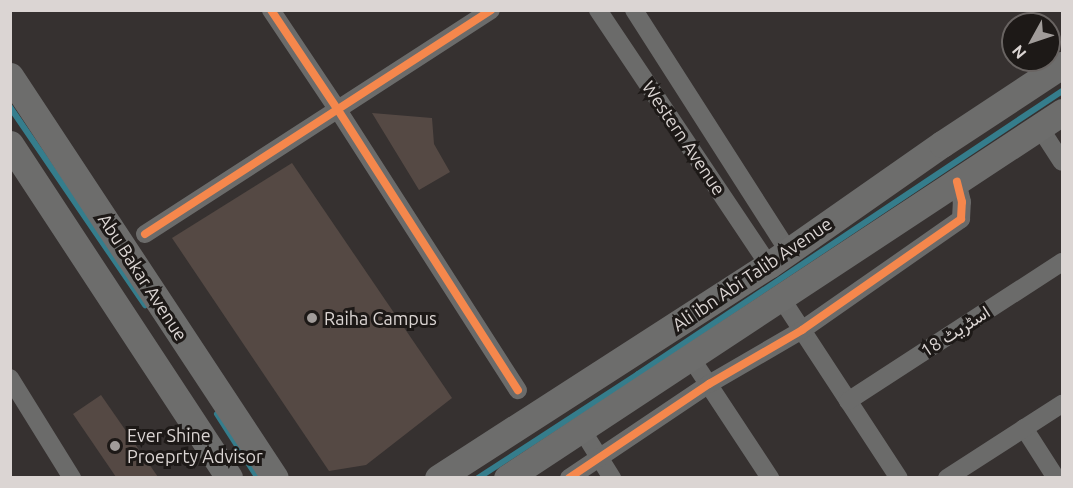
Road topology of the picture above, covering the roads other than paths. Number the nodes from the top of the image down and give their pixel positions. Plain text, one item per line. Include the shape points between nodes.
1 (271, 10) edge
2 (491, 10) edge
3 (598, 10) edge
4 (634, 10) edge
5 (1062, 65) edge
6 (10, 76) edge
7 (338, 110) junction
8 (1062, 112) edge
9 (1040, 128) junction
10 (15, 162) edge
11 (1062, 162) edge
12 (957, 182) junction
13 (145, 234) dead end
14 (779, 258) junction
15 (1062, 262) edge
16 (781, 298) junction
17 (802, 330) junction
18 (691, 358) junction
19 (10, 378) edge
20 (709, 384) junction
21 (518, 390) dead end
22 (848, 400) junction
23 (1062, 404) edge
24 (1024, 428) junction
25 (582, 430) junction
26 (600, 459) junction
27 (72, 477) edge
28 (229, 477) edge
29 (275, 477) edge
30 (438, 477) edge
31 (507, 477) edge
32 (569, 477) edge
33 (612, 477) edge
34 (770, 477) edge
35 (899, 477) edge
36 (947, 477) edge
37 (1056, 477) edge

1 - 7 street
2 - 7 street
3 - 14 street, Western Avenue
4 - 14 street, Western Avenue
5 - 14 main road, Ali ibn Abi Talib Avenue
6 - 29 main road, Abu Bakar Avenue
7 - 13 street
7 - 21 street
8 - 9 main road, Ali ibn Abi Talib Avenue
9 - 11 street
9 - 12 main road, Ali ibn Abi Talib Avenue
10 - 28 main road
12 - 16 main road, Ali ibn Abi Talib Avenue
12 - 17 street via 961,219
14 - 30 main road, Ali ibn Abi Talib Avenue
15 - 22 street, اسٹریٹ 18
16 - 17 street
16 - 18 main road, Ali ibn Abi Talib Avenue
17 - 20 street
17 - 22 street
18 - 20 street
18 - 25 main road, Ali ibn Abi Talib Avenue
19 - 27 street
20 - 26 street
20 - 34 street
22 - 35 street
23 - 24 street
24 - 36 street
24 - 37 street
25 - 26 street
25 - 31 main road, Ali ibn Abi Talib Avenue
26 - 32 street
26 - 33 street

